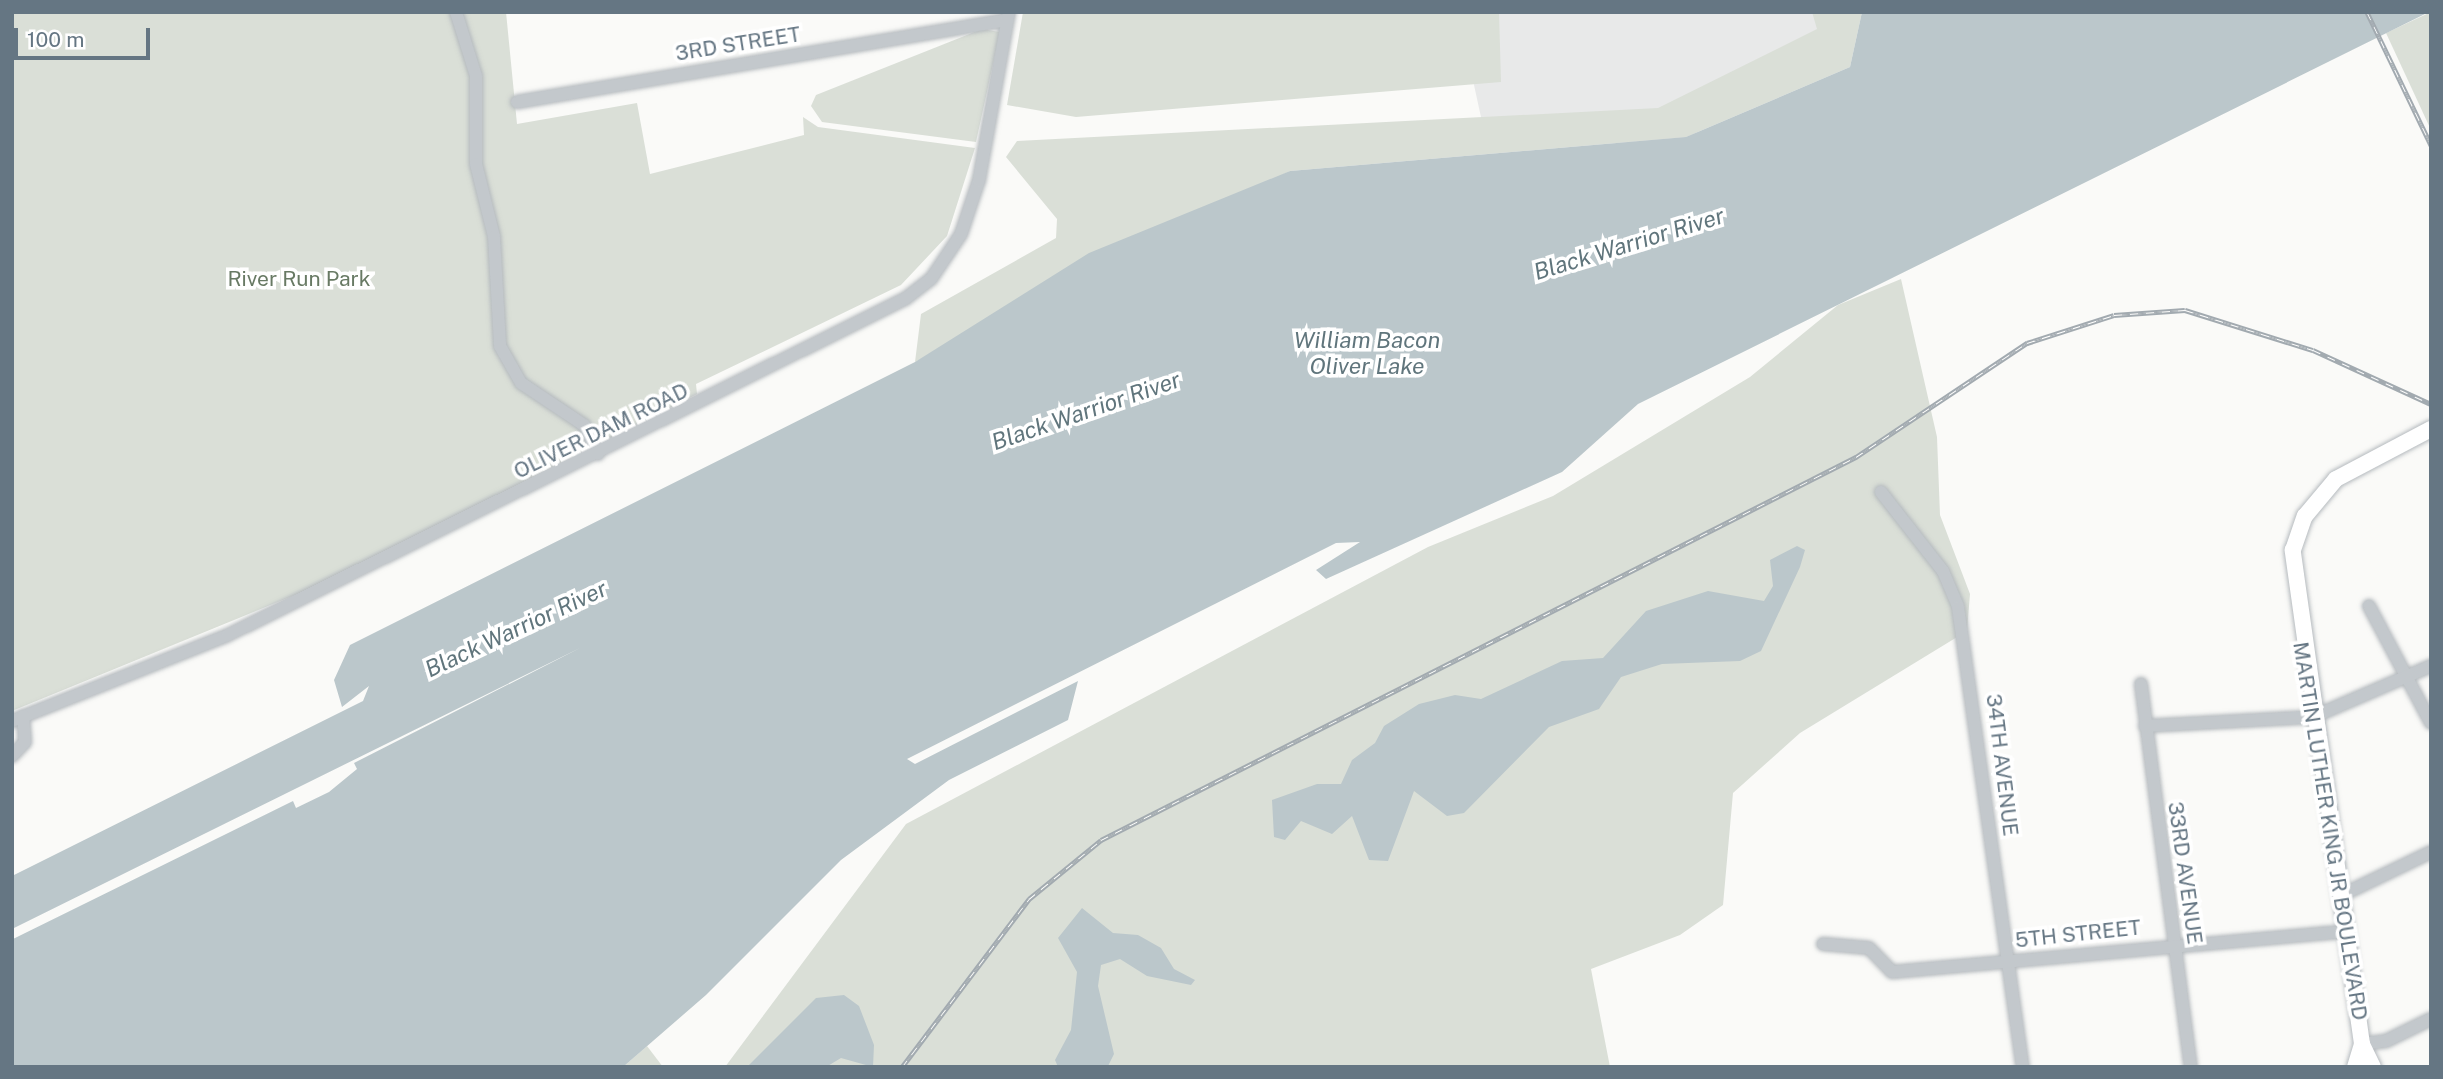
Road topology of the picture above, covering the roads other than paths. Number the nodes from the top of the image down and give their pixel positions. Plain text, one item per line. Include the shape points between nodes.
1 (456, 12) edge
2 (1008, 16) edge
3 (517, 102) dead end
4 (2431, 429) edge
5 (598, 454) junction
6 (1881, 492) dead end
7 (2369, 606) dead end
8 (2431, 666) edge
9 (2407, 677) junction
10 (2141, 684) dead end
11 (2313, 717) junction
12 (18, 718) edge
13 (2431, 723) edge
14 (2145, 726) junction
15 (12, 755) edge
16 (2431, 852) edge
17 (2342, 895) junction
18 (2347, 931) junction
19 (1823, 944) dead end
20 (2175, 944) junction
21 (2008, 960) junction
22 (2431, 1019) edge
23 (2362, 1044) junction
24 (2023, 1067) edge
25 (2192, 1067) edge
26 (2355, 1067) edge
27 (2373, 1067) edge

1 - 5 street via 476,76 476,164 494,237 500,346 522,383 584,425
2 - 3 street, 3RD STREET
2 - 5 street, OLIVER DAM ROAD via 979,180 961,234 930,279 877,317
4 - 11 main road, MARTIN LUTHER KING JR BOULEVARD via 2355,466 2313,503 2293,550
5 - 12 street, OLIVER DAM ROAD via 228,635
6 - 21 street, 34TH AVENUE via 1943,571 1958,607
7 - 9 street
8 - 9 street
9 - 11 street
9 - 13 street
10 - 14 street, 33RD AVENUE
11 - 14 street
11 - 17 main road, MARTIN LUTHER KING JR BOULEVARD
12 - 15 street, OLIVER DAM ROAD via 25,742
14 - 20 street, 33RD AVENUE
16 - 17 street
17 - 18 main road, MARTIN LUTHER KING JR BOULEVARD
18 - 20 street, 5TH STREET
18 - 23 main road, MARTIN LUTHER KING JR BOULEVARD
19 - 21 street, 5TH STREET via 1869,948 1892,972
20 - 21 street, 5TH STREET
20 - 25 street, 33RD AVENUE
21 - 24 street, 34TH AVENUE
22 - 23 street via 2386,1041
23 - 26 main road, MARTIN LUTHER KING JR BOULEVARD
23 - 27 main road, MARTIN LUTHER KING JR BOULEVARD

